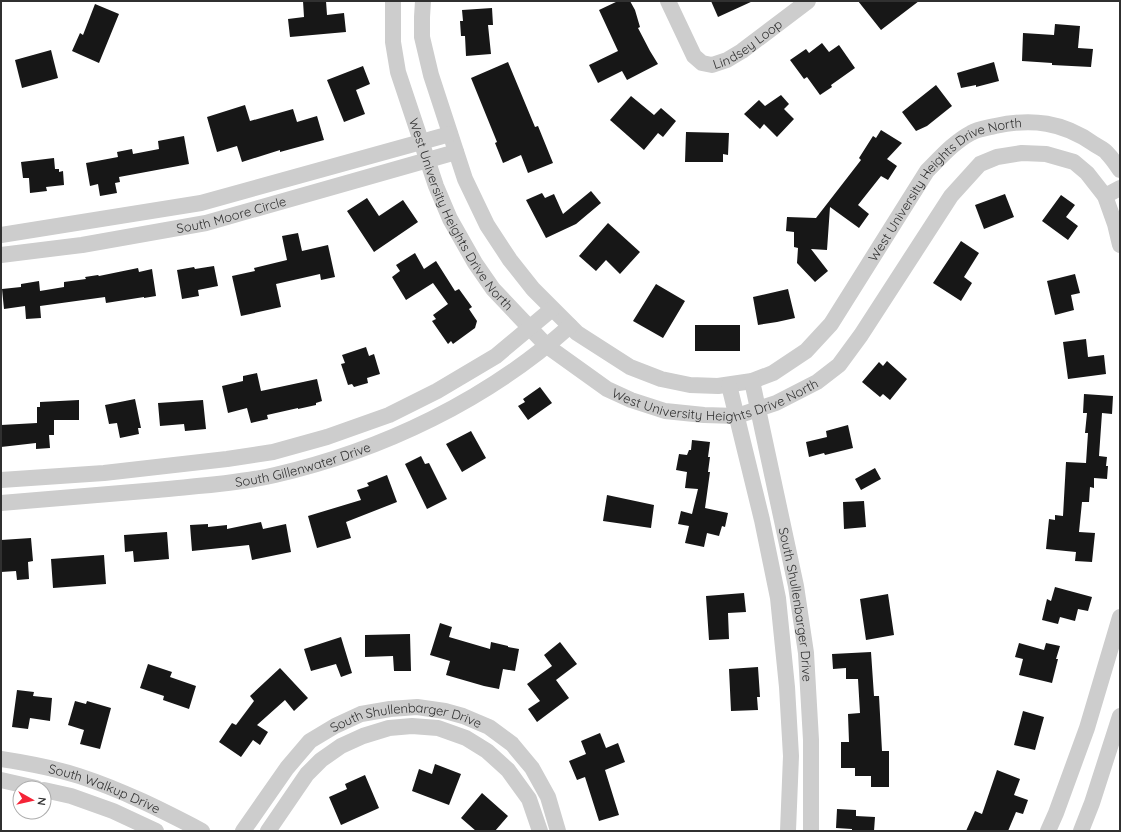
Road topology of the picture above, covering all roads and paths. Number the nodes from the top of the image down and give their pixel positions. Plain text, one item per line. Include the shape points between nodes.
1 (393, 1) edge
2 (423, 1) edge
3 (668, 1) edge
4 (808, 1) edge
5 (450, 134) junction
6 (421, 142) junction
7 (456, 152) junction
8 (428, 160) junction
9 (1120, 170) edge
10 (1120, 188) edge
11 (1105, 196) junction
12 (1, 235) edge
13 (1120, 245) edge
14 (1, 255) edge
15 (552, 309) junction
16 (570, 326) junction
17 (530, 328) junction
18 (547, 346) junction
19 (752, 381) junction
20 (729, 385) junction
21 (758, 409) junction
22 (737, 416) junction
23 (1, 480) edge
24 (1, 503) edge
25 (1120, 617) edge
26 (1120, 716) edge
27 (1, 759) edge
28 (1, 780) edge
29 (12, 783) edge
30 (52, 792) edge
31 (156, 831) edge
32 (202, 831) edge
33 (243, 831) edge
34 (268, 831) edge
35 (540, 831) edge
36 (558, 831) edge
37 (788, 831) edge
38 (811, 831) edge
39 (1048, 831) edge
40 (1081, 831) edge

1 - 6 street, West University Heights Drive North via 393,42 398,72
2 - 5 street, West University Heights Drive North via 422,37 430,75
3 - 4 street, Lindsey Loop via 694,56 702,63 712,65 727,60
5 - 6 street, South Moore Circle
5 - 7 street, West University Heights Drive North
6 - 8 street, West University Heights Drive North
6 - 12 street, South Moore Circle via 201,203
7 - 8 street, South Moore Circle
7 - 15 street, West University Heights Drive North via 465,179 487,225 510,260
8 - 14 street, South Moore Circle via 206,223 82,245
8 - 17 street, West University Heights Drive North via 450,219 475,263 493,289
9 - 19 street, West University Heights Drive North via 1107,152 1083,136 1059,126 1021,122 972,133 947,150 928,171 831,324 806,351 773,373
10 - 11 street
11 - 13 street, West University Heights Drive North
11 - 21 street, West University Heights Drive North via 1087,173 1074,162 1046,154 1022,153 997,157 980,164 951,196 839,365 817,382 776,403
15 - 16 street, West University Heights Drive North
15 - 17 street, South Gillenwater Drive
16 - 18 street, South Gillenwater Drive
16 - 20 street, West University Heights Drive North via 630,367 661,379 690,385
17 - 18 street, West University Heights Drive North
17 - 23 street, South Gillenwater Drive via 496,356 437,391 388,415 327,437 274,452 227,459
18 - 22 street, West University Heights Drive North via 607,388 631,400 665,411
18 - 24 street, South Gillenwater Drive via 483,391 415,428 324,462 274,475 221,484
19 - 20 street, West University Heights Drive North
19 - 21 street, South Shullenbarger Drive
20 - 22 street, South Shullenbarger Drive
21 - 22 street, West University Heights Drive North
21 - 38 street, South Shullenbarger Drive via 796,586 806,653
22 - 37 street, South Shullenbarger Drive via 778,598 787,687 790,756
25 - 39 street via 1086,728
26 - 40 street
27 - 32 street, South Walkup Drive via 78,776 158,808
28 - 29 street, South Walkup Drive
30 - 31 street, South Walkup Drive via 113,811
33 - 36 street, South Shullenbarger Drive via 287,768 310,741 361,714 417,707 445,711 489,726 512,744 532,768 548,797
34 - 35 street, South Shullenbarger Drive via 307,774 321,760 341,746 363,736 389,728 412,726 438,728 466,738 487,751 508,770 529,799

